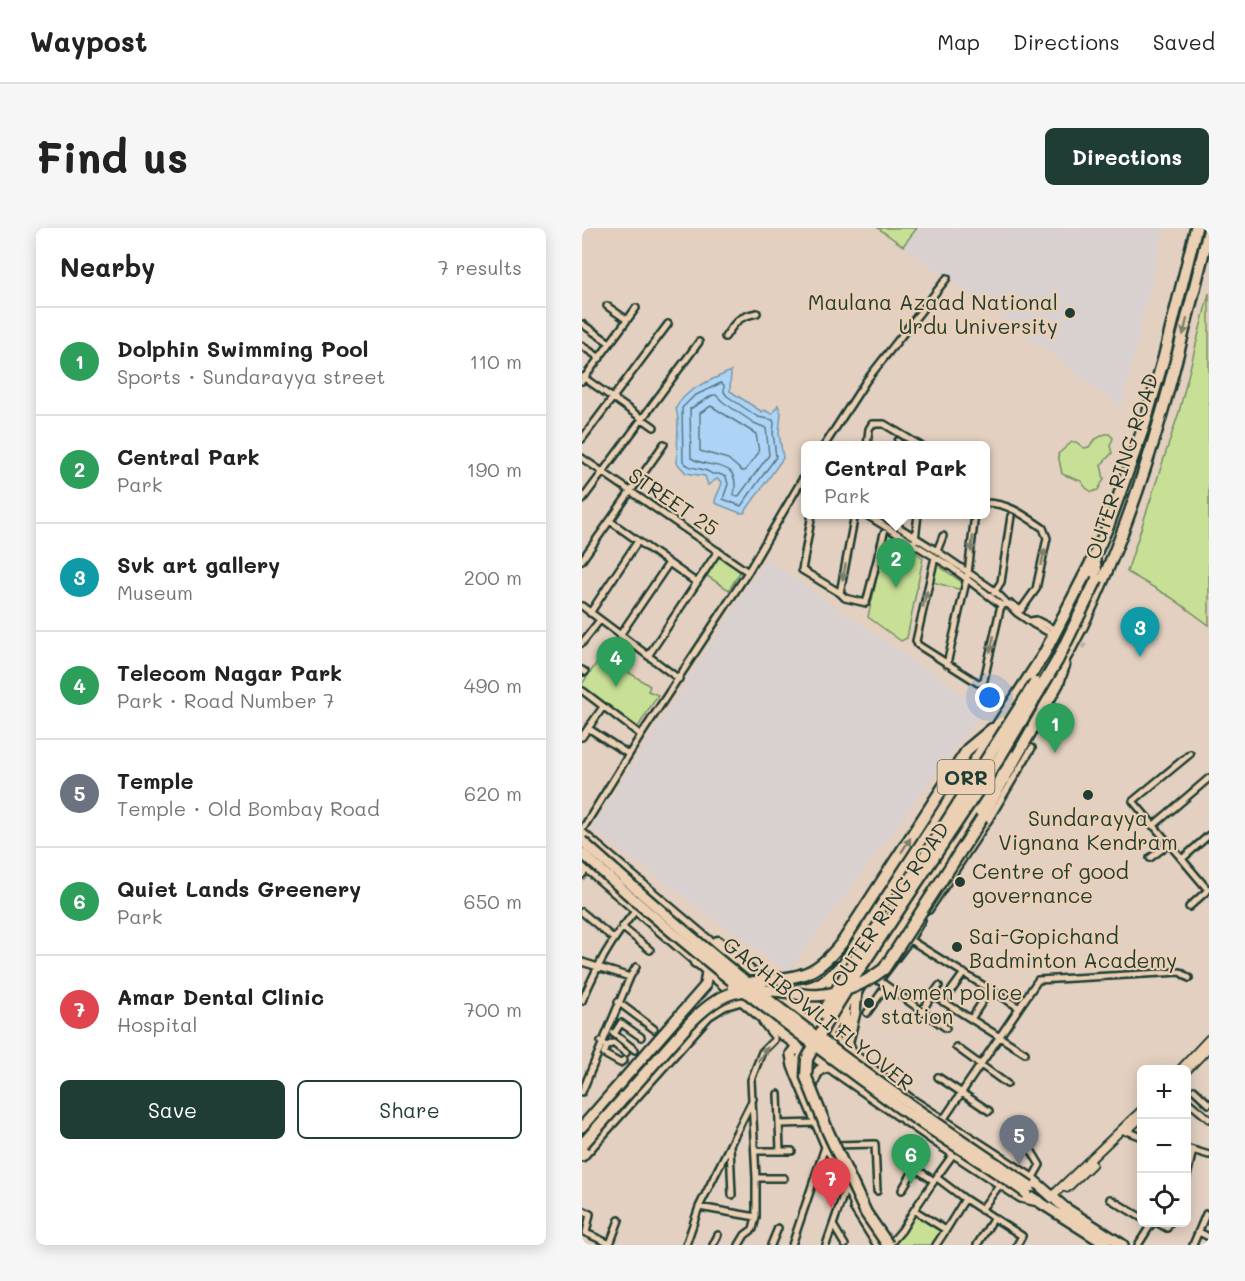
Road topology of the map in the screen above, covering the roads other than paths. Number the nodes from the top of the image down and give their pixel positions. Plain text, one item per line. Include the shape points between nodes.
1 (1196, 228) edge
2 (1209, 230) edge
3 (947, 278) dead end
4 (607, 306) dead end
5 (636, 308) dead end
6 (757, 313) dead end
7 (627, 320) junction
8 (582, 324) edge
9 (668, 324) dead end
10 (725, 337) dead end
11 (699, 342) dead end
12 (610, 343) junction
13 (582, 346) edge
14 (600, 358) junction
15 (583, 378) edge
16 (613, 398) junction
17 (642, 419) junction
18 (654, 428) dead end
19 (582, 439) edge
20 (827, 441) edge
21 (868, 441) edge
22 (913, 441) edge
23 (664, 444) dead end
24 (582, 458) edge
25 (602, 472) junction
26 (801, 482) edge
27 (631, 492) junction
28 (582, 500) edge
29 (990, 503) edge
30 (1011, 516) dead end
31 (811, 519) edge
32 (854, 519) edge
33 (873, 519) edge
34 (887, 519) edge
35 (889, 519) edge
36 (917, 519) edge
37 (974, 519) edge
38 (610, 521) junction
39 (885, 526) junction
40 (884, 533) dead end
41 (943, 536) dead end
42 (638, 541) junction
43 (915, 541) junction
44 (718, 551) junction
45 (1096, 552) junction
46 (936, 554) junction
47 (1113, 558) junction
48 (582, 560) edge
49 (669, 563) junction
50 (748, 572) junction
51 (967, 576) junction
52 (1095, 578) junction
53 (697, 583) junction
54 (840, 593) junction
55 (993, 594) junction
56 (1004, 605) junction
57 (582, 606) edge
58 (590, 613) junction
59 (600, 620) junction
60 (1031, 621) dead end
61 (620, 635) junction
62 (582, 643) edge
63 (1068, 654) junction
64 (648, 656) junction
65 (946, 664) junction
66 (679, 679) junction
67 (583, 691) edge
68 (603, 707) junction
69 (1004, 719) junction
70 (588, 728) junction
71 (640, 735) junction
72 (582, 738) edge
73 (1032, 748) dead end
74 (628, 754) junction
75 (1190, 754) dead end
76 (1209, 778) edge
77 (1153, 826) junction
78 (582, 832) edge
79 (1209, 835) edge
80 (582, 842) edge
81 (1168, 844) junction
82 (582, 853) edge
83 (1150, 858) dead end
84 (1182, 859) junction
85 (584, 869) edge
86 (1208, 890) edge
87 (1189, 907) dead end
88 (636, 910) junction
89 (582, 912) edge
90 (622, 927) junction
91 (613, 938) junction
92 (910, 940) junction
93 (711, 944) junction
94 (650, 950) dead end
95 (850, 954) junction
96 (582, 962) edge
97 (696, 962) junction
98 (597, 965) junction
99 (636, 967) dead end
100 (707, 971) junction
101 (964, 973) junction
102 (867, 975) junction
103 (630, 977) junction
104 (1189, 978) dead end
105 (880, 981) junction
106 (886, 986) junction
107 (939, 986) dead end
108 (857, 990) junction
109 (933, 995) junction
110 (986, 996) dead end
111 (741, 1000) junction
112 (582, 1001) edge
113 (618, 1002) junction
114 (782, 1002) junction
115 (825, 1002) junction
116 (943, 1002) junction
117 (844, 1005) junction
118 (925, 1006) dead end
119 (1018, 1007) junction
120 (867, 1013) dead end
121 (760, 1015) junction
122 (971, 1019) junction
123 (811, 1023) junction
124 (945, 1028) dead end
125 (606, 1029) junction
126 (654, 1029) dead end
127 (614, 1034) junction
128 (826, 1035) junction
129 (641, 1037) dead end
130 (1000, 1037) junction
131 (1209, 1039) edge
132 (601, 1042) junction
133 (796, 1045) junction
134 (607, 1046) junction
135 (956, 1047) dead end
136 (1209, 1047) edge
137 (849, 1049) junction
138 (635, 1050) dead end
139 (626, 1053) dead end
140 (1025, 1053) dead end
141 (810, 1054) junction
142 (624, 1060) dead end
143 (981, 1065) junction
144 (1185, 1065) edge
145 (1191, 1066) edge
146 (828, 1067) junction
147 (585, 1076) edge
148 (938, 1077) dead end
149 (883, 1079) junction
150 (1007, 1084) dead end
151 (812, 1086) junction
152 (1194, 1090) dead end
153 (582, 1092) edge
154 (961, 1093) junction
155 (778, 1094) dead end
156 (872, 1096) junction
157 (753, 1099) junction
158 (1191, 1104) edge
159 (1209, 1104) edge
160 (989, 1111) dead end
161 (1137, 1116) edge
162 (1139, 1119) edge
163 (1209, 1119) edge
164 (943, 1120) junction
165 (817, 1123) junction
166 (779, 1124) junction
167 (582, 1127) edge
168 (1124, 1130) junction
169 (1137, 1135) edge
170 (582, 1137) edge
171 (730, 1144) junction
172 (830, 1144) junction
173 (582, 1145) edge
174 (1028, 1145) dead end
175 (1191, 1149) edge
176 (792, 1150) dead end
177 (780, 1151) junction
178 (755, 1152) junction
179 (954, 1153) junction
180 (1209, 1155) edge
181 (582, 1156) edge
182 (756, 1178) junction
183 (784, 1178) dead end
184 (935, 1179) junction
185 (1000, 1183) junction
186 (1029, 1186) junction
187 (845, 1190) junction
188 (902, 1190) dead end
189 (877, 1191) dead end
190 (732, 1195) dead end
191 (1053, 1195) junction
192 (965, 1198) junction
193 (1110, 1199) dead end
194 (1038, 1201) junction
195 (699, 1208) junction
196 (582, 1210) edge
197 (914, 1210) junction
198 (981, 1210) junction
199 (1206, 1214) dead end
200 (1137, 1215) edge
201 (756, 1216) junction
202 (994, 1218) junction
203 (619, 1220) dead end
204 (832, 1225) junction
205 (1149, 1227) edge
206 (778, 1228) dead end
207 (946, 1230) junction
208 (1199, 1232) junction
209 (718, 1235) dead end
210 (1209, 1237) edge
211 (611, 1244) edge
212 (774, 1244) edge
213 (686, 1245) edge
214 (713, 1245) edge
215 (740, 1245) edge
216 (792, 1245) edge
217 (826, 1245) edge
218 (845, 1245) edge
219 (887, 1245) edge
220 (936, 1245) edge
221 (977, 1245) edge
222 (1017, 1245) edge
223 (1107, 1245) edge
224 (1123, 1245) edge
225 (1138, 1245) edge
226 (1193, 1245) edge

1 - 45 highway, OUTER RING ROAD / ORR via 1144,426
2 -> 47 highway, OUTER RING ROAD / ORR via 1158,430
3 - 20 street via 866,381
4 - 7 street
5 - 7 street
6 - 10 street via 742,316
7 - 12 street
8 - 12 street
9 - 16 street
11 - 17 street
12 - 14 street
13 - 14 street
14 - 15 street
15 - 16 street
16 - 17 street
16 - 19 street
17 - 18 street
17 - 25 street
21 - 22 street via 872,424 884,424
23 - 27 street
24 - 25 street, STREET 25
25 - 27 street, STREET 25
25 - 28 street
26 - 50 street
27 - 38 street
27 - 44 street, STREET 25
56 -> 29 street via 1021,609 1036,590 1046,533 1014,509
30 - 55 street via 1001,582
31 - 54 street via 802,570
32 -> 54 street
33 - 39 street
34 - 39 street
35 - 43 street
36 - 43 street
37 -> 51 street
38 - 42 street
38 - 48 street
39 - 43 street
40 - 54 street via 867,601 845,598
41 - 46 street
42 - 49 street
42 - 58 street
43 - 46 street
44 - 50 street, STREET 25
44 - 53 street
45 - 52 highway
45 - 69 highway, OUTER RING ROAD / ORR via 1044,654
46 - 51 street
65 -> 46 street via 918,645 915,638
47 - 52 highway
47 - 63 highway, OUTER RING ROAD / ORR
49 - 53 street
49 - 61 street
50 - 66 street
51 - 55 street
51 - 65 street
52 - 219 highway, bridge via 1057,661 1000,757 855,976 807,1059 806,1077 828,1132 866,1213
53 - 64 street
55 - 56 street
56 - 60 street
56 -> 65 street via 982,682
57 - 58 street
58 - 59 street
59 - 61 street
59 - 62 street
61 - 64 street
63 - 102 highway, OUTER RING ROAD / ORR via 973,815
63 - 173 highway, bridge via 1058,683 982,818 884,969 866,983 846,991 818,996 758,989 714,1001
64 - 66 street
66 - 71 street
67 - 68 street
68 - 70 street
68 - 71 street
69 - 95 highway, OUTER RING ROAD / ORR
170 -> 69 highway, bridge via 704,999 742,984 794,977 830,959 968,749
70 - 72 street
70 - 74 street
71 - 74 street
73 - 92 street
74 - 78 street
75 - 77 street via 1133,801
76 - 77 street
77 - 81 street
78 - 93 main road
79 - 84 street
80 - 186 main road, GACHIBOWLI FLYOVER, bridge via 798,1023
81 - 83 street
81 - 84 street
82 - 186 main road, GACHIBOWLI FLYOVER, bridge via 686,943 919,1122
84 - 86 street
85 - 88 main road
86 - 87 street
88 - 90 street
88 - 97 main road
89 - 91 street
90 - 91 street
90 - 94 street
91 - 98 street
92 - 101 street
92 - 105 street
93 - 95 highway via 718,942 757,978 794,990 825,981
93 - 97 highway
93 - 114 main road
95 - 115 highway, OUTER RING ROAD / ORR
96 - 98 street
97 - 100 main road
98 - 103 street
98 - 112 street
99 - 103 street
100 - 111 main road
100 - 167 main road via 705,986
101 - 116 street
101 - 119 street
102 - 105 street
102 - 108 highway, OUTER RING ROAD / ORR
103 - 113 street
104 - 119 street via 1180,972 1038,980
105 - 106 street
106 - 120 street
106 - 124 street
107 - 109 street
108 - 117 highway, OUTER RING ROAD / ORR
108 - 137 main road
109 - 116 street
109 - 118 street
110 - 122 street
111 - 121 main road
111 - 181 main road via 708,1015
113 - 125 street
113 - 126 street
114 - 115 highway via 805,1008
114 - 123 main road
115 - 123 highway, OUTER RING ROAD / ORR
116 - 122 street
117 - 128 highway, OUTER RING ROAD / ORR
117 - 137 highway via 843,1024
119 - 130 street
121 - 133 main road
157 -> 121 street via 754,1067 774,1040
122 - 130 street
123 - 128 highway via 821,1026
123 - 133 highway via 798,1029
125 - 127 street
125 - 132 street
127 - 129 street via 621,1023
127 - 138 street
128 - 137 main road
128 - 141 highway via 823,1048
130 - 140 street
130 - 143 street
131 - 144 street
132 - 134 street
132 - 147 street
133 - 141 highway
133 - 165 main road via 791,1054 793,1066
134 - 139 street via 613,1043
134 - 142 street via 604,1054 620,1063
135 - 143 street
136 - 145 street
137 - 149 main road
141 - 146 main road
141 - 151 main road
143 - 150 street
143 - 154 street
146 - 151 main road via 817,1072
146 - 156 main road
147 - 153 street
148 - 154 street
149 - 156 main road
149 - 164 main road
151 - 172 main road
152 - 159 street
154 - 160 street
154 - 164 street
155 - 166 street
156 - 179 main road
157 - 171 street
157 - 178 street
158 - 163 street
161 - 168 street
162 - 168 street
164 - 186 main road
165 - 166 street
165 - 172 main road
166 - 177 street
168 - 169 street
168 - 191 street
171 - 190 street
171 - 195 street
172 - 187 main road
172 - 189 street via 875,1144
172 - 216 street
172 - 219 main road
174 - 186 street via 1040,1165
175 - 180 street
176 - 177 street
177 - 178 street
178 - 182 street
179 - 184 street
179 - 185 main road
182 - 183 street
182 - 201 street
184 - 188 street via 915,1168
184 - 192 street
184 - 197 street
185 - 194 main road via 1021,1197
185 - 198 street
186 - 191 main road, GACHIBOWLI FLYOVER
186 - 194 main road, GACHIBOWLI FLYOVER
187 - 204 street
187 - 219 main road
191 - 224 main road, GACHIBOWLI FLYOVER
192 - 198 street
192 - 207 street
193 - 200 street
194 - 223 main road
195 - 201 street
195 - 213 street
196 - 211 street via 590,1214 586,1233
197 - 207 street
197 - 219 street
198 - 202 street
199 - 208 street
201 - 215 street via 753,1229
202 - 221 street
202 - 222 street via 1022,1236
203 - 211 street
204 - 217 street
204 - 218 street
205 - 225 street
206 - 212 street
207 - 220 street
208 - 210 street
208 - 226 street
209 - 214 street

